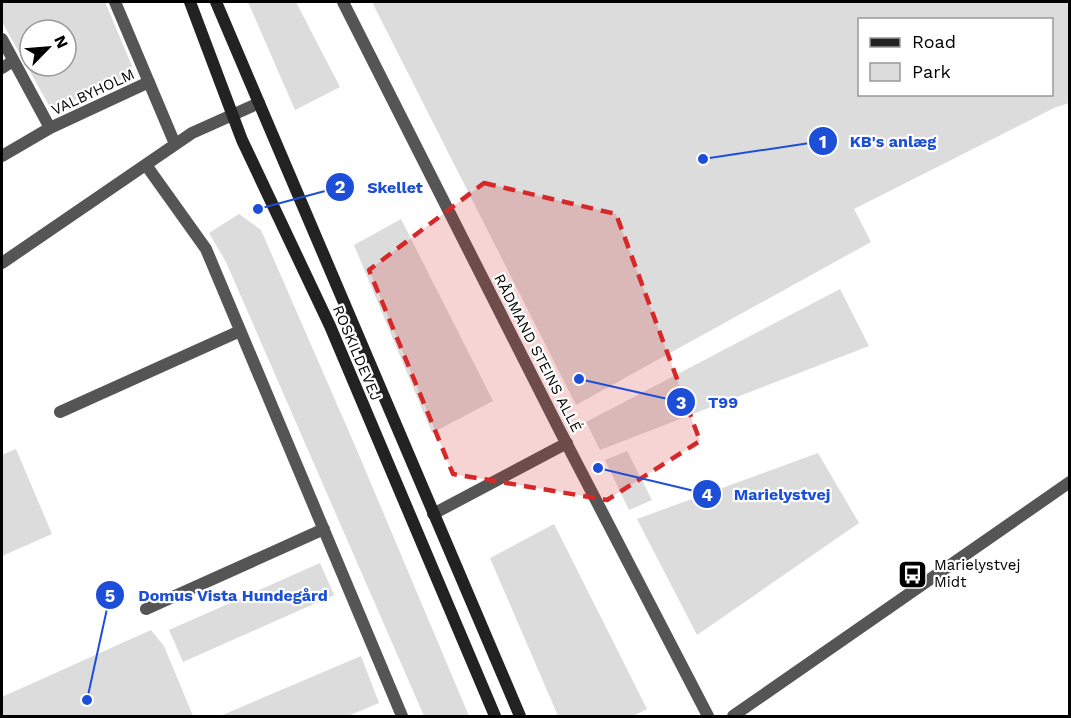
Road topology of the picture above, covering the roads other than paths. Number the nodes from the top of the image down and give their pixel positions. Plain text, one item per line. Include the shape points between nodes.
1 (115, 2) edge
2 (190, 2) edge
3 (216, 2) edge
4 (343, 2) edge
5 (2, 39) edge
6 (14, 61) junction
7 (2, 68) edge
8 (149, 82) junction
9 (259, 103) junction
10 (232, 115) junction
11 (50, 129) junction
12 (176, 144) junction
13 (2, 156) edge
14 (146, 165) junction
15 (2, 263) edge
16 (240, 332) junction
17 (60, 412) dead end
18 (567, 443) junction
19 (1070, 482) edge
20 (434, 514) junction
21 (324, 529) junction
22 (146, 609) dead end
23 (402, 717) edge
24 (495, 717) edge
25 (520, 717) edge
26 (708, 717) edge
27 (733, 717) edge

1 - 8 street, VALBYHOLM
2 - 10 street, ROSKILDEVEJ
3 - 9 street, ROSKILDEVEJ
4 - 18 street, RÅDMAND STEINS ALLÉ
5 - 6 street, VALBYHOLM
6 - 7 street
6 - 11 street, VALBYHOLM
8 - 11 street, VALBYHOLM
8 - 12 street, VALBYHOLM
9 - 10 street
9 - 20 street, ROSKILDEVEJ
10 - 12 street
10 - 24 street, ROSKILDEVEJ via 330,326
11 - 13 street, VALBYHOLM
12 - 14 street
14 - 15 street
14 - 16 street via 206,249
16 - 17 street
16 - 21 street
18 - 20 street
18 - 26 street, RÅDMAND STEINS ALLÉ
19 - 27 street
20 - 25 street, ROSKILDEVEJ
21 - 22 street
21 - 23 street

